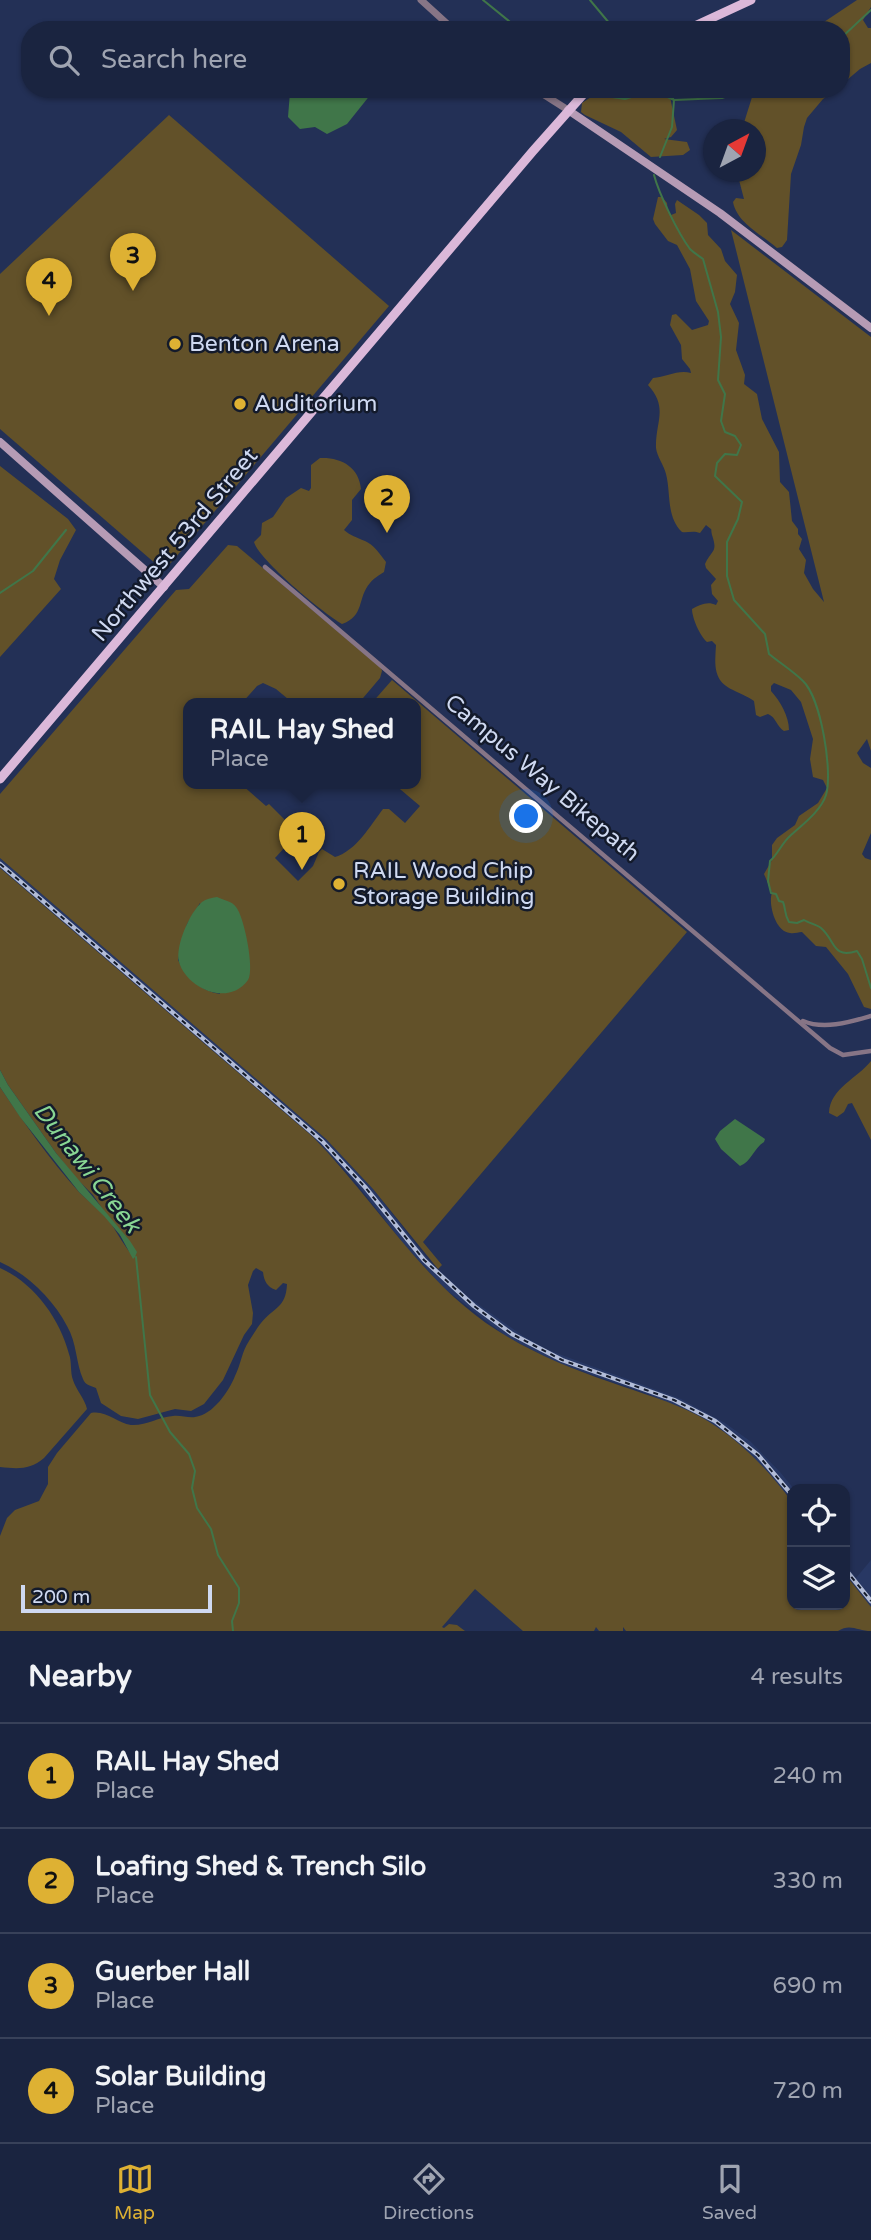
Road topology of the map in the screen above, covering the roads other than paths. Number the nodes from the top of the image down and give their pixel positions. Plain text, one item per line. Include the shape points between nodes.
1 (421, 0) edge
2 (751, 0) edge
3 (444, 21) edge
4 (706, 21) edge
5 (549, 98) edge
6 (579, 98) edge
7 (568, 110) junction
8 (871, 328) edge
9 (0, 442) edge
10 (265, 567) dead end
11 (164, 587) junction
12 (420, 698) edge
13 (421, 699) edge
14 (0, 779) edge
15 (871, 1016) edge
16 (796, 1017) junction
17 (871, 1051) edge

1 - 3 street
2 - 4 main road
5 - 7 street
6 - 7 main road, Northwest 53rd Street
7 - 8 main road via 711,206
7 - 11 main road, Northwest 53rd Street
9 - 11 main road
10 - 12 street, Campus Way Bikepath
11 - 14 main road, Northwest 53rd Street
13 - 16 street, Campus Way Bikepath
15 - 16 street, Campus Way Bikepath via 817,1025
16 - 17 street, Campus Way Bikepath via 837,1052

